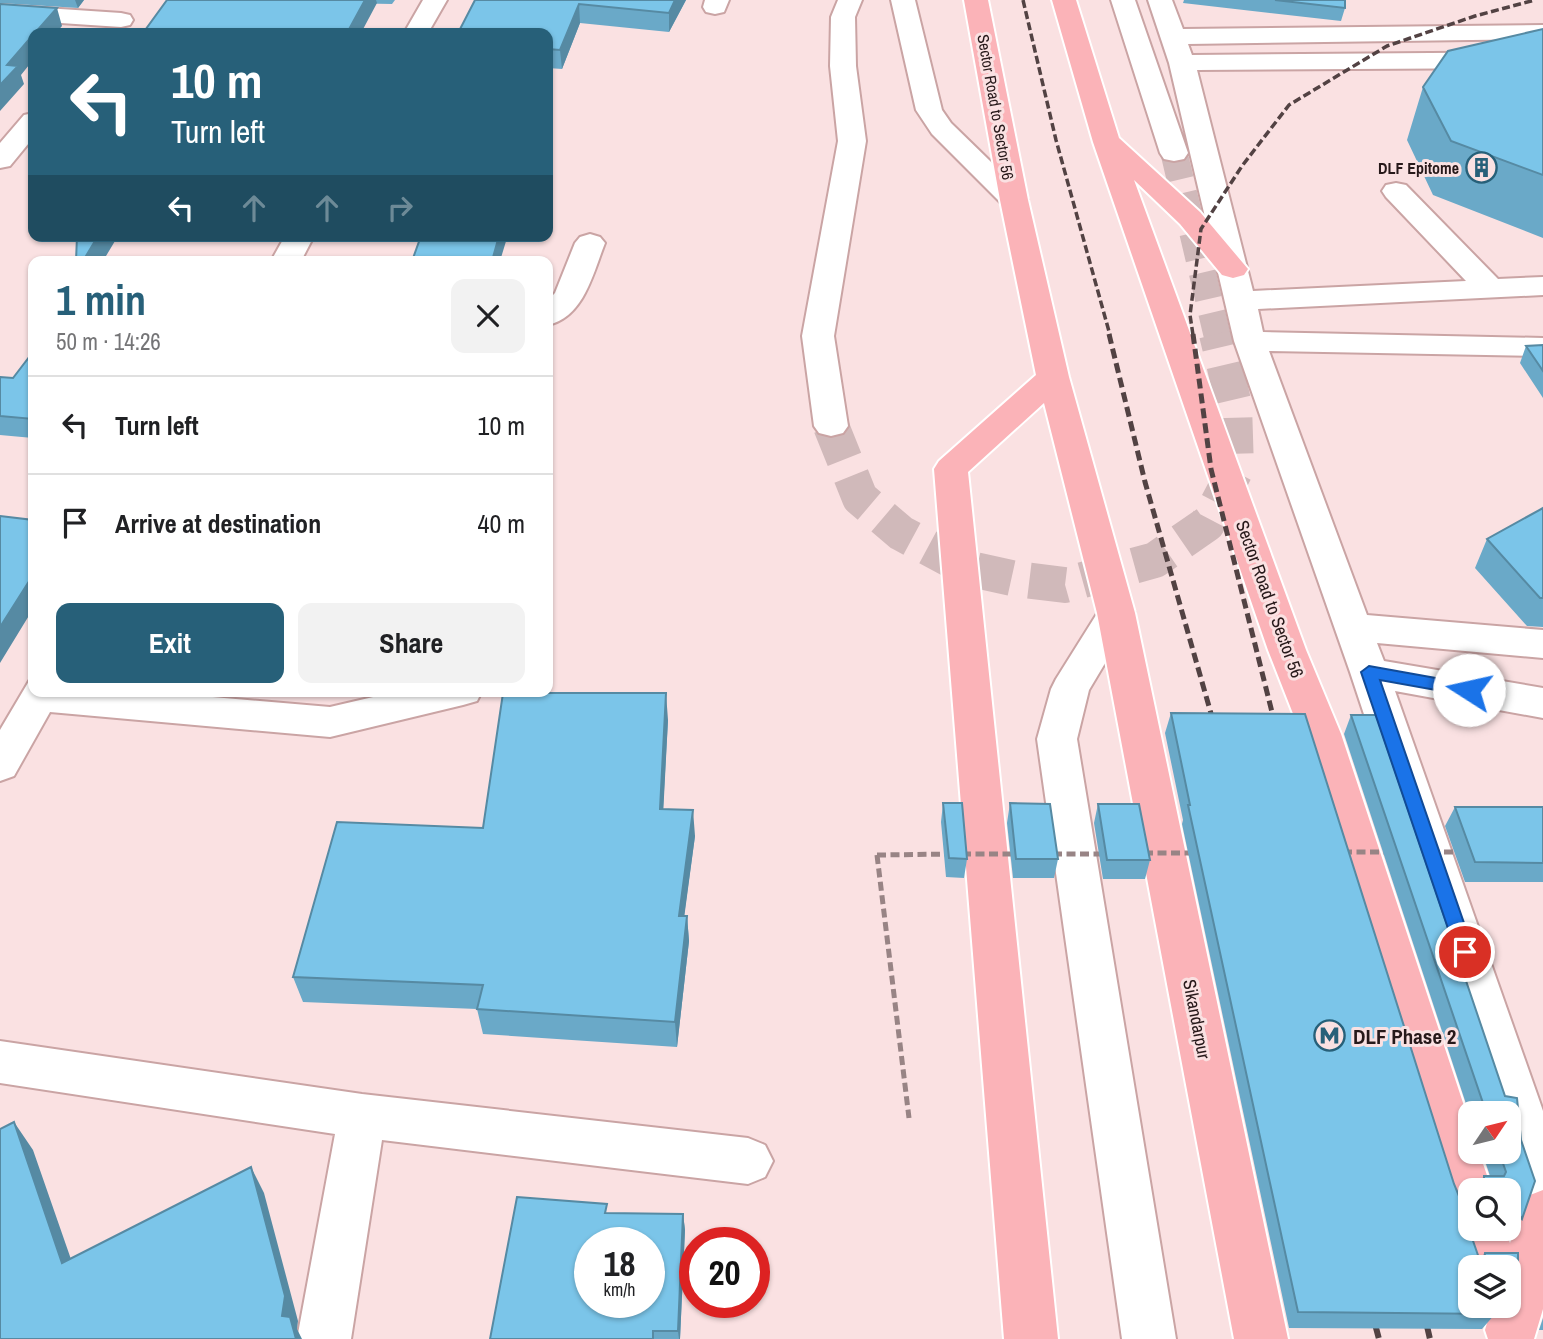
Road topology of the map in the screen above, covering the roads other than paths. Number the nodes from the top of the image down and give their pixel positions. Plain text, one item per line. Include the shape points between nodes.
1 (138, 0) edge
2 (435, 0) edge
3 (850, 0) edge
4 (903, 0) edge
5 (976, 0) edge
6 (1064, 0) edge
7 (1123, 0) edge
8 (1160, 0) edge
9 (0, 12) edge
10 (115, 27) edge
11 (419, 28) edge
12 (1543, 32) edge
13 (1172, 37) junction
14 (1543, 60) edge
15 (1182, 63) junction
16 (28, 127) edge
17 (1107, 142) junction
18 (1174, 153) tunnel mouth
19 (0, 160) edge
20 (1396, 191) dead end
21 (1013, 200) junction
22 (590, 243) dead end
23 (1236, 285) junction
24 (1543, 286) edge
25 (1491, 289) junction
26 (553, 311) edge
27 (1250, 341) junction
28 (1543, 347) edge
29 (1053, 377) junction
30 (831, 426) tunnel mouth
31 (1115, 613) junction
32 (1352, 627) junction
33 (1543, 644) edge
34 (1369, 672) junction
35 (39, 697) edge
36 (72, 697) edge
37 (437, 697) edge
38 (1543, 703) edge
39 (0, 765) edge
40 (0, 1062) edge
41 (362, 1116) junction
42 (748, 1161) dead end
43 (1463, 1178) edge
44 (1543, 1181) edge
45 (1543, 1214) edge
46 (1510, 1325) edge
47 (324, 1339) edge
48 (1031, 1339) edge
49 (1149, 1339) edge
50 (1261, 1339) edge

1 - 10 street
2 - 11 street
3 - 30 street via 844,16 843,66 852,141 818,336
4 - 21 street via 929,110 941,128
5 - 21 main road, Sector Road to Sector 56
6 - 17 main road, Sector Road to Sector 56
7 - 18 street
8 - 13 street
9 - 10 street
12 - 13 street
13 - 15 street
14 - 15 street
15 - 23 street
16 - 19 street
17 - 23 main road via 1214,244
17 - 43 main road, Sector Road to Sector 56 via 1321,734
20 - 25 street
21 - 29 main road, Sector Road to Sector 56
22 - 26 street via 569,297
23 - 25 street
23 - 27 street
24 - 25 street
27 - 28 street
27 - 32 street
29 - 31 main road, Sector Road to Sector 56
29 - 48 main road via 951,469
31 - 49 street via 1070,689 1056,739
31 - 50 main road, Sikandarpur
32 - 33 street
32 - 34 street
34 - 38 street
34 - 44 street
35 - 39 street
36 - 37 street via 330,722
40 - 41 street
41 - 42 street
41 - 47 street
45 - 46 main road

